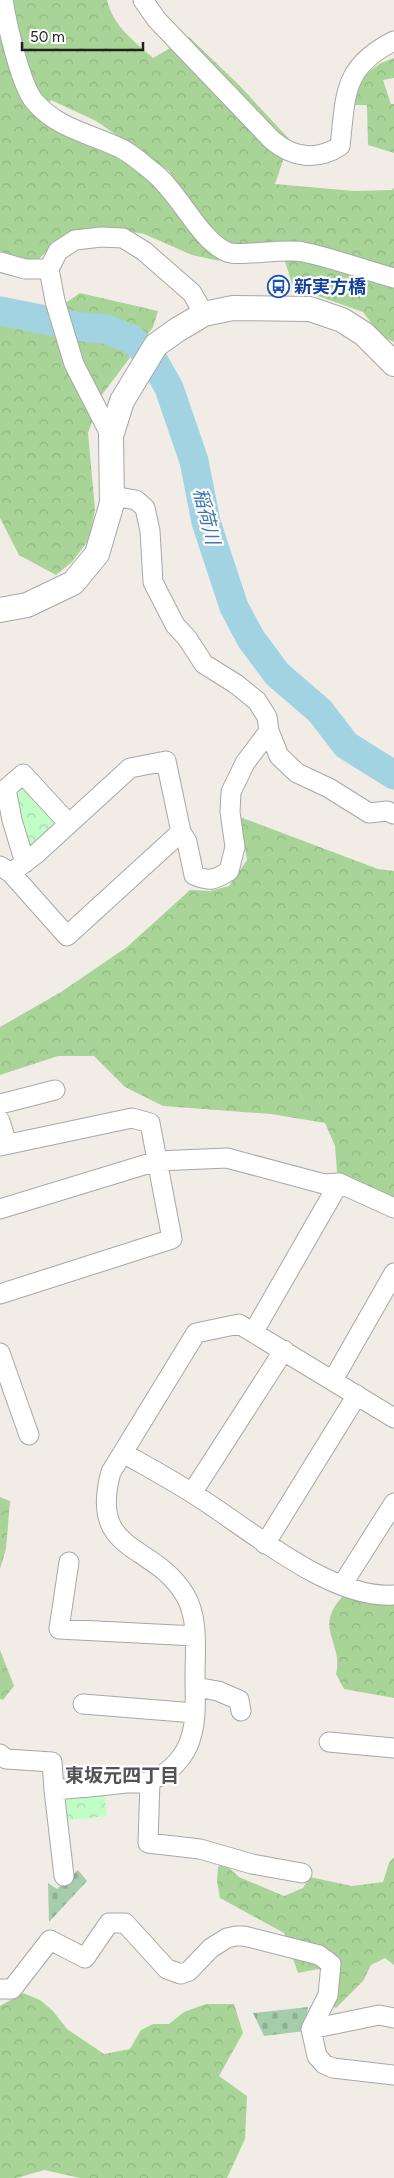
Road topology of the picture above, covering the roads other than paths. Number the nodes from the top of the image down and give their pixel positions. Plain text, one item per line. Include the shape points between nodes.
1 (3, 0) edge
2 (143, 0) edge
3 (394, 41) edge
4 (0, 262) edge
5 (49, 269) junction
6 (394, 278) edge
7 (204, 314) junction
8 (394, 364) edge
9 (111, 436) junction
10 (112, 496) junction
11 (0, 610) edge
12 (269, 731) junction
13 (394, 814) edge
14 (69, 824) junction
15 (181, 832) junction
16 (12, 867) edge
17 (55, 1090) dead end
18 (0, 1104) edge
19 (0, 1121) edge
20 (3, 1145) edge
21 (157, 1161) junction
22 (340, 1183) junction
23 (394, 1208) edge
24 (0, 1209) edge
25 (394, 1273) edge
26 (0, 1294) edge
27 (254, 1331) junction
28 (284, 1350) junction
29 (0, 1353) edge
30 (5, 1380) edge
31 (333, 1380) junction
32 (357, 1395) junction
33 (394, 1418) edge
34 (29, 1435) dead end
35 (123, 1453) junction
36 (192, 1492) junction
37 (394, 1503) edge
38 (265, 1544) junction
39 (69, 1562) dead end
40 (342, 1585) junction
41 (394, 1595) edge
42 (195, 1636) junction
43 (195, 1687) junction
44 (83, 1704) dead end
45 (241, 1711) dead end
46 (195, 1713) junction
47 (329, 1742) dead end
48 (394, 1748) edge
49 (0, 1754) edge
50 (150, 1781) junction
51 (54, 1790) junction
52 (302, 1873) dead end
53 (64, 1876) dead end
54 (0, 1989) edge
55 (394, 2018) edge
56 (311, 2029) junction
57 (394, 2075) edge

1 - 6 street via 23,74 35,102 67,128 121,148 155,174 179,199 212,243 230,253 302,252
2 - 3 street via 157,20 272,140 280,147 313,157 328,154 340,146 350,79 362,63
4 - 5 street via 26,269
5 - 7 street via 58,251 75,240 123,238 144,251 192,293
5 - 9 street via 55,302 74,364
7 - 8 street via 233,308 310,309 342,320 364,334
7 - 9 street via 156,345 122,401
9 - 10 street
10 - 11 street via 97,554 73,582 27,605
10 - 12 street via 136,500 145,508 153,582 175,626 204,664 257,701 267,717
12 - 13 street via 279,756 296,774 329,788 369,813
12 - 15 street via 245,763 231,792 235,847 229,871 206,881 194,875 187,842
14 - 15 street via 130,768 166,761
14 - 16 street
14 - 16 street via 23,774 6,789 12,820
15 - 16 street via 67,936
17 - 18 street
19 - 20 street
20 - 21 street via 132,1118 150,1123
21 - 22 street via 227,1158 324,1184
21 - 24 street
21 - 26 street via 172,1239
22 - 23 street
22 - 27 street
25 - 31 street
27 - 28 street
27 - 35 street via 239,1324 196,1333
28 - 31 street
28 - 36 street
29 - 30 street
30 - 34 street
31 - 32 street
32 - 33 street
32 - 38 street
35 - 36 street
35 - 42 street via 111,1472 105,1492 109,1524 119,1538 179,1586 187,1598
36 - 38 street
37 - 40 street
38 - 40 street
39 - 42 street via 59,1629
40 - 41 street via 362,1592
42 - 43 street
43 - 45 street via 218,1691 239,1700
43 - 46 street
44 - 46 street
46 - 50 street via 191,1738 182,1755 172,1769
47 - 48 street
49 - 51 street via 6,1759 52,1762
50 - 51 street
50 - 52 street via 148,1843 200,1849 252,1864
51 - 53 street
54 - 56 street via 12,1988 50,1940 85,1958 109,1923 126,1923 167,1970 181,1974 189,1971 211,1948 227,1938 244,1936 319,1954 331,1964 328,1995
55 - 56 street via 379,2015
56 - 57 street via 314,2051 324,2064 333,2068

